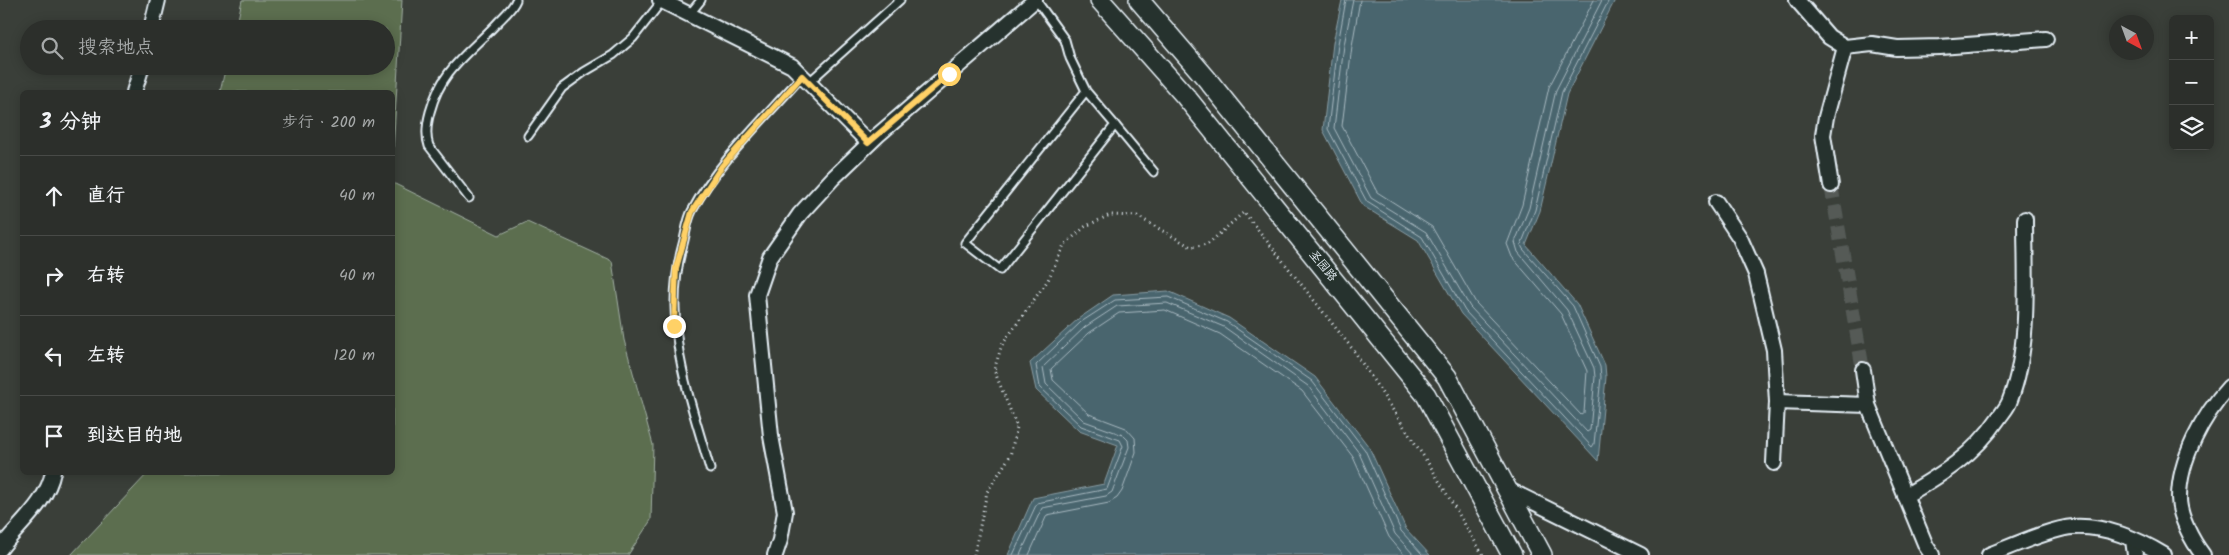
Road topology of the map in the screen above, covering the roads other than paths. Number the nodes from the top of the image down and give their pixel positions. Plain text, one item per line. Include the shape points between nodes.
1 (158, 0) edge
2 (516, 0) edge
3 (701, 0) edge
4 (900, 0) edge
5 (1036, 0) edge
6 (1100, 0) edge
7 (1139, 0) edge
8 (1797, 0) edge
9 (661, 1) edge
10 (689, 15) junction
11 (153, 20) edge
12 (2046, 39) dead end
13 (1845, 47) junction
14 (139, 75) edge
15 (805, 79) junction
16 (135, 90) edge
17 (1086, 91) junction
18 (1115, 125) junction
19 (528, 136) dead end
20 (868, 143) junction
21 (1154, 172) dead end
22 (1831, 186) tunnel mouth
23 (469, 198) dead end
24 (1716, 202) dead end
25 (2025, 219) dead end
26 (1863, 370) tunnel mouth
27 (2229, 387) edge
28 (1778, 402) junction
29 (1868, 405) junction
30 (1774, 463) dead end
31 (710, 469) dead end
32 (53, 475) edge
33 (1507, 490) junction
34 (1905, 496) junction
35 (2133, 540) junction
36 (0, 549) edge
37 (1630, 553) edge
38 (775, 555) edge
39 (1512, 555) edge
40 (1542, 555) edge
41 (1932, 555) edge
42 (1989, 555) edge
43 (2134, 555) edge
44 (2164, 555) edge
45 (2203, 555) edge

1 - 11 street
2 - 23 lane via 450,71 436,92 429,117 428,146
3 - 10 lane
4 - 15 lane
5 - 17 lane via 1065,40
5 - 20 street
6 - 39 street, 圣园路 via 1186,97 1426,395
7 - 33 street via 1206,78 1447,377
8 - 13 street via 1829,37
9 - 10 street
9 - 19 lane via 633,38 562,88
10 - 15 street via 771,54 792,66
12 - 13 street via 1940,47 1897,48 1872,44
13 - 22 street via 1823,135
14 - 16 street
15 - 20 street
15 - 31 lane via 722,166 692,212 676,268 674,326 682,376
17 - 18 lane
17 - 18 lane via 965,243 1000,270
18 - 21 lane
20 - 38 street via 800,214 770,257 757,294 771,436 785,512
24 - 28 street via 1740,238 1756,274 1774,350
25 - 34 street via 2026,308 2021,355 2010,401 1977,447 1940,476
26 - 29 street
27 - 45 street via 2203,422 2186,459 2179,499 2186,527
28 - 29 street
28 - 30 street
29 - 34 street
32 - 36 street via 34,509
33 - 37 street
33 - 40 street
34 - 41 street
35 - 42 street via 2107,531 2072,527
35 - 43 street
35 - 44 street via 2145,543

